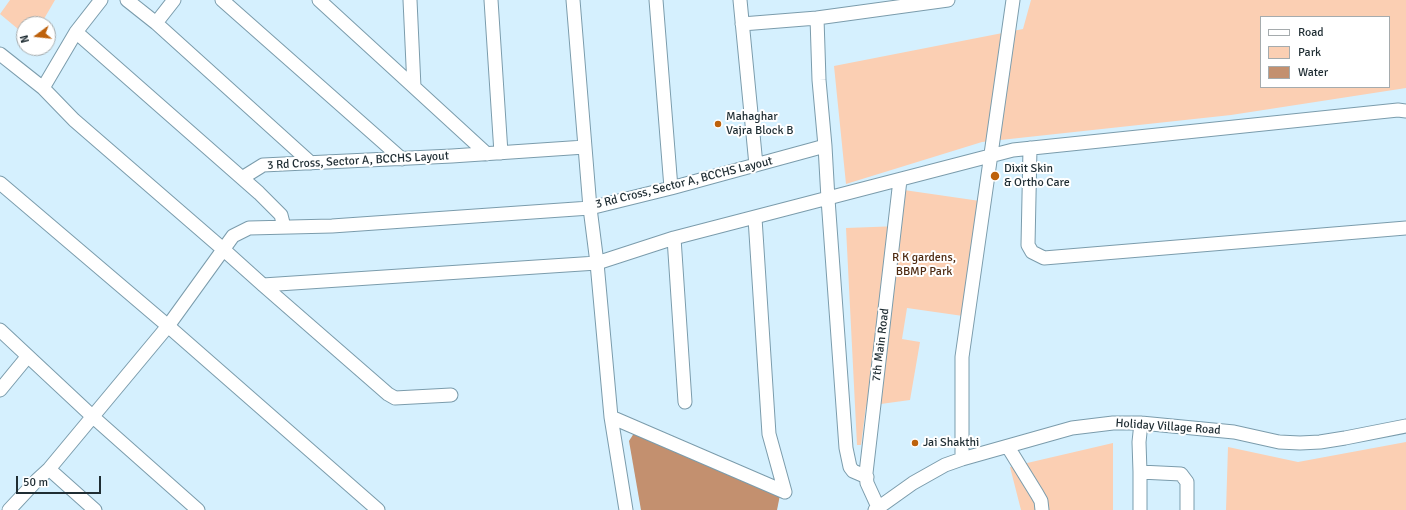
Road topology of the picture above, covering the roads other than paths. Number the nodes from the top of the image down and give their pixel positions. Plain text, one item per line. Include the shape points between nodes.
1 (101, 0) edge
2 (127, 0) edge
3 (174, 0) edge
4 (222, 0) edge
5 (319, 0) edge
6 (410, 0) edge
7 (491, 0) edge
8 (572, 0) edge
9 (656, 0) edge
10 (740, 0) edge
11 (948, 0) edge
12 (1013, 0) edge
13 (816, 18) junction
14 (156, 23) junction
15 (742, 24) junction
16 (76, 32) junction
17 (0, 54) edge
18 (414, 87) junction
19 (43, 88) junction
20 (1406, 111) edge
21 (826, 146) junction
22 (585, 147) junction
23 (1030, 148) junction
24 (494, 153) junction
25 (990, 156) junction
26 (402, 159) junction
27 (311, 163) junction
28 (756, 165) junction
29 (242, 178) junction
30 (900, 180) junction
31 (0, 183) edge
32 (670, 188) junction
33 (828, 199) junction
34 (590, 208) junction
35 (755, 218) junction
36 (284, 227) junction
37 (1406, 228) edge
38 (674, 238) junction
39 (224, 250) junction
40 (597, 263) junction
41 (263, 285) junction
42 (168, 326) junction
43 (0, 330) edge
44 (28, 356) junction
45 (0, 390) edge
46 (451, 395) dead end
47 (685, 402) dead end
48 (92, 416) junction
49 (611, 417) junction
50 (1141, 423) junction
51 (1406, 426) edge
52 (1008, 447) junction
53 (962, 459) junction
54 (49, 469) junction
55 (1140, 472) junction
56 (866, 477) junction
57 (876, 509) edge
58 (9, 510) edge
59 (95, 510) edge
60 (198, 510) edge
61 (378, 510) edge
62 (626, 510) edge
63 (1042, 510) edge
64 (1140, 510) edge
65 (1187, 510) edge

1 - 16 street
2 - 14 street
3 - 14 street
4 - 26 street
5 - 18 street
6 - 18 street
7 - 24 street
8 - 22 street
9 - 32 street
10 - 15 street
11 - 13 street
12 - 25 street
13 - 15 street
13 - 21 street
14 - 27 street
15 - 28 street
16 - 19 street
16 - 29 street
17 - 19 street
18 - 24 street
19 - 39 street via 74,120
20 - 23 street
21 - 28 street, 3 Rd Cross, Sector A, BCCHS Layout
21 - 33 street
22 - 24 street, 3 Rd Cross, Sector A, BCCHS Layout
22 - 34 street, 3 Rd Cross, Sector A, BCCHS Layout
23 - 25 street
23 - 37 street via 1028,245 1032,252 1044,258
24 - 26 street, 3 Rd Cross, Sector A, BCCHS Layout
25 - 30 street
25 - 53 street via 962,356
26 - 27 street, 3 Rd Cross, Sector A, BCCHS Layout
27 - 29 street, 3 Rd Cross, Sector A, BCCHS Layout via 263,165
28 - 32 street, 3 Rd Cross, Sector A, BCCHS Layout
29 - 36 street via 281,215
30 - 33 street
30 - 56 street, 7th Main Road
31 - 42 street
32 - 34 street, 3 Rd Cross, Sector A, BCCHS Layout
33 - 35 street
33 - 56 street via 846,448 852,471
34 - 36 street
34 - 40 street
35 - 38 street
35 - 49 street via 769,434 785,492
36 - 39 street via 249,228 233,236
38 - 40 street
38 - 47 street
39 - 41 street
39 - 42 street
40 - 41 street
40 - 49 street
41 - 46 street via 388,394 395,398
42 - 48 street
42 - 61 street
43 - 44 street
44 - 45 street
44 - 48 street
48 - 54 street
48 - 60 street
49 - 62 street
50 - 51 street, Holiday Village Road via 1236,432 1280,442 1300,443 1345,438
50 - 52 street, Holiday Village Road via 1113,423 1072,428
50 - 55 street
52 - 53 street, Holiday Village Road
52 - 63 street via 1041,501
53 - 57 street, Holiday Village Road via 945,465 913,483
54 - 58 street
54 - 59 street
55 - 64 street
55 - 65 street via 1182,474 1187,482
56 - 57 street, 7th Main Road

